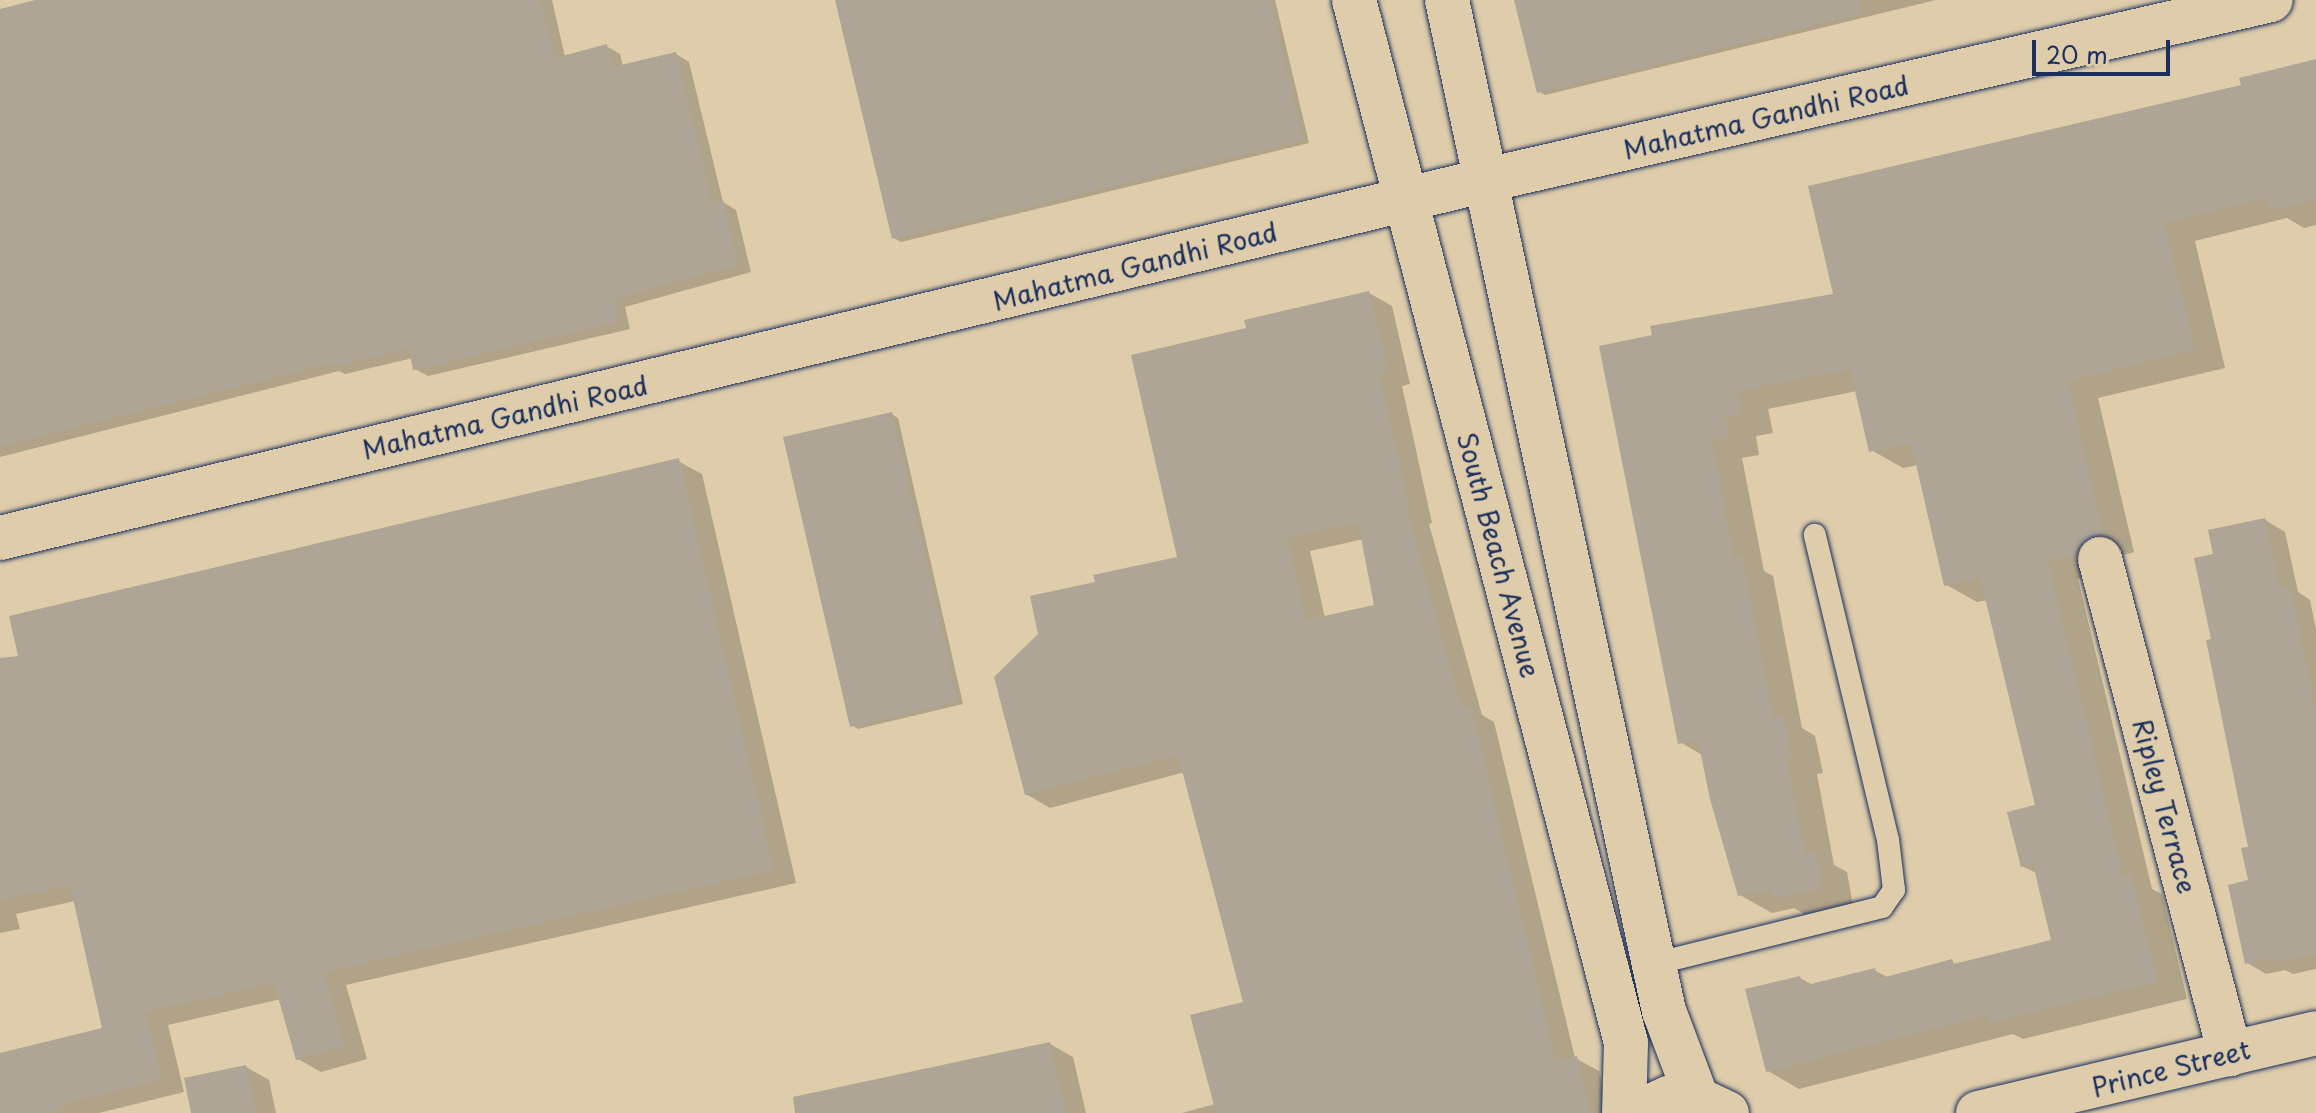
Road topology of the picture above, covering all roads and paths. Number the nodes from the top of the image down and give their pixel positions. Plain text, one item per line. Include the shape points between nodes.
1 (1354, 0) edge
2 (1447, 0) edge
3 (2271, 0) edge
4 (1487, 180) junction
5 (1407, 201) junction
6 (1815, 535) dead end
7 (0, 538) edge
8 (2100, 559) dead end
9 (1654, 964) junction
10 (2316, 1033) edge
11 (2230, 1054) junction
12 (2088, 1101) edge
13 (1712, 1106) edge
14 (1624, 1113) edge
15 (1635, 1113) edge
16 (1978, 1113) edge

1 - 5 street, South Beach Avenue
2 - 4 street
3 - 4 street, Mahatma Gandhi Road
4 - 5 street, Mahatma Gandhi Road
4 - 9 street
5 - 7 street, Mahatma Gandhi Road
5 - 14 street, South Beach Avenue via 1626,1043
6 - 9 lane via 1888,840 1894,890 1882,907
8 - 11 street, Ripley Terrace
9 - 13 street via 1672,1037
10 - 11 street, Prince Street
11 - 12 street, Prince Street
12 - 16 street, Prince Street
13 - 15 street via 1668,1098

